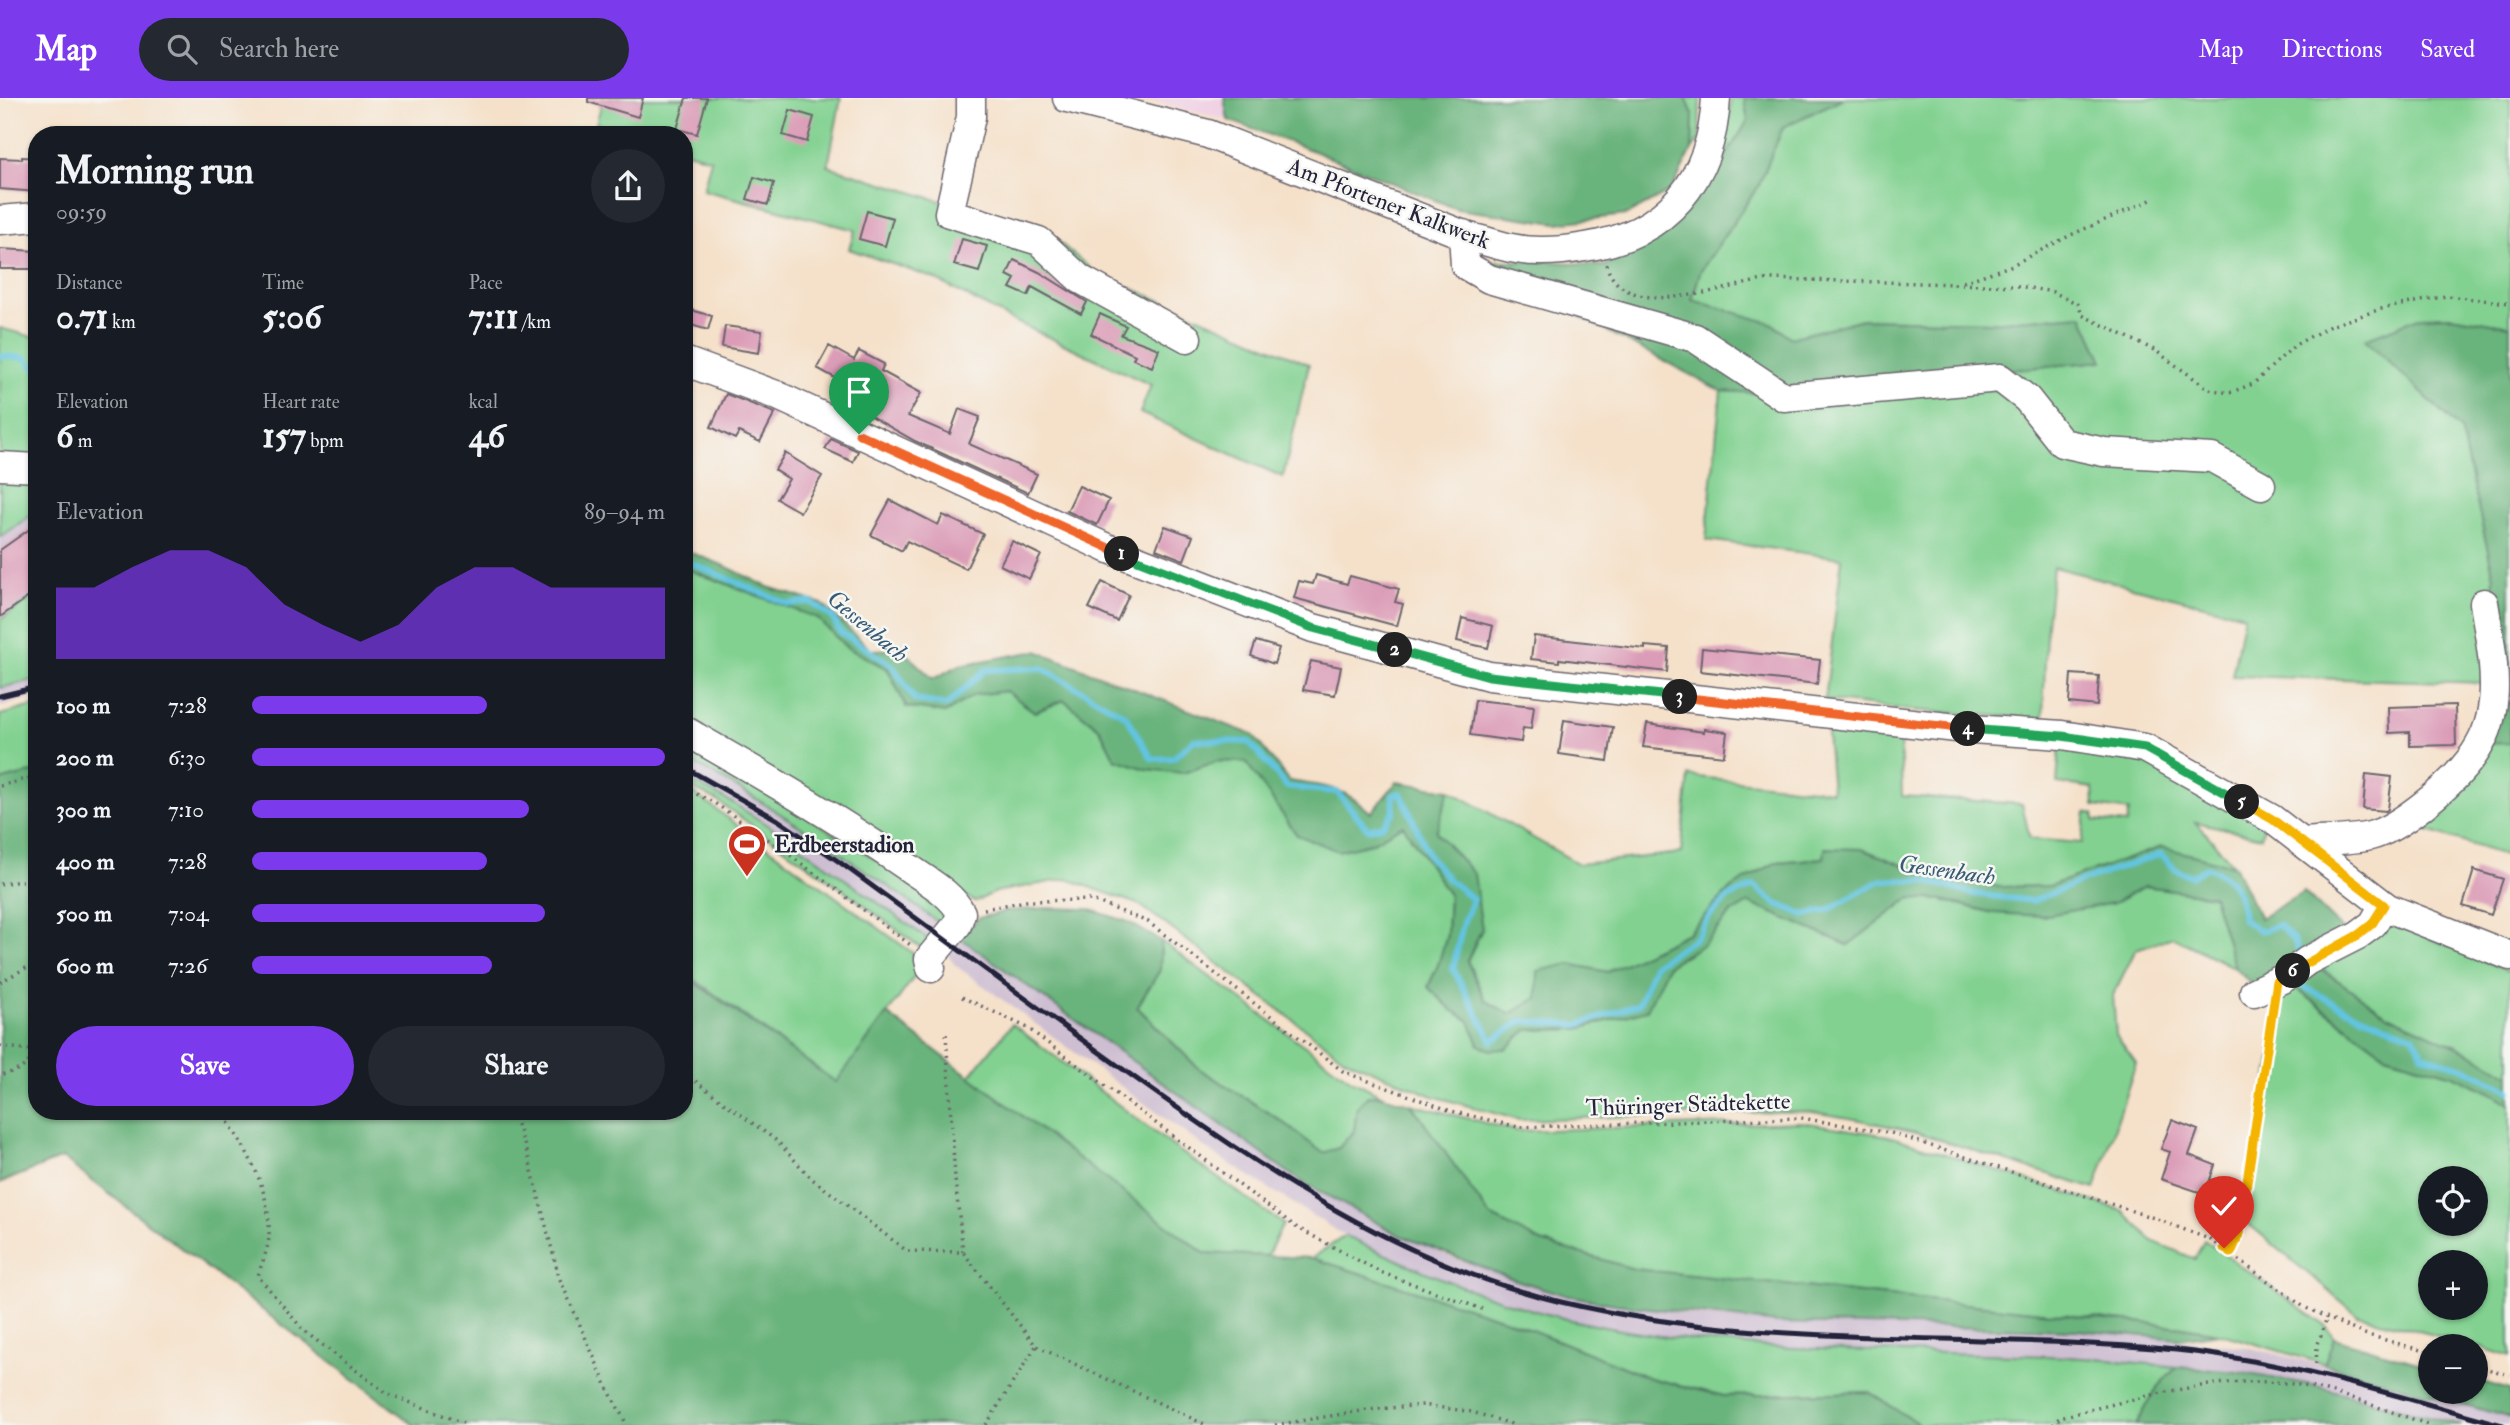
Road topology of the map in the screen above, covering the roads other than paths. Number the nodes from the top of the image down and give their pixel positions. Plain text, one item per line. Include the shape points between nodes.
1 (971, 98) edge
2 (1067, 98) edge
3 (1716, 98) edge
4 (28, 218) edge
5 (0, 220) edge
6 (1463, 234) junction
7 (1186, 338) dead end
8 (693, 364) edge
9 (0, 466) edge
10 (28, 468) edge
11 (2261, 485) dead end
12 (2484, 603) dead end
13 (693, 735) edge
14 (2301, 842) junction
15 (2384, 905) junction
16 (2510, 956) edge
17 (930, 963) road end
18 (2281, 977) road end

1 - 7 street via 971,117 949,213 1039,241 1080,279
2 - 6 street, Am Pfortener Kalkwerk via 1208,134
3 - 6 street, Am Pfortener Kalkwerk via 1714,125 1701,166 1685,195 1633,235 1564,250 1512,248
4 - 5 street
6 - 11 street via 1465,265 1489,279 1695,338 1784,397 2000,378 2027,399 2062,443 2104,452 2212,458
8 - 14 street via 776,396 1107,548 1313,628 1489,676 2145,748 2272,819
9 - 10 street
12 - 14 street via 2493,709 2481,742 2463,768 2406,819 2384,831 2358,838
13 - 17 street via 803,799 955,901 961,913 957,925
14 - 15 street
15 - 16 street
15 - 18 street via 2358,935

